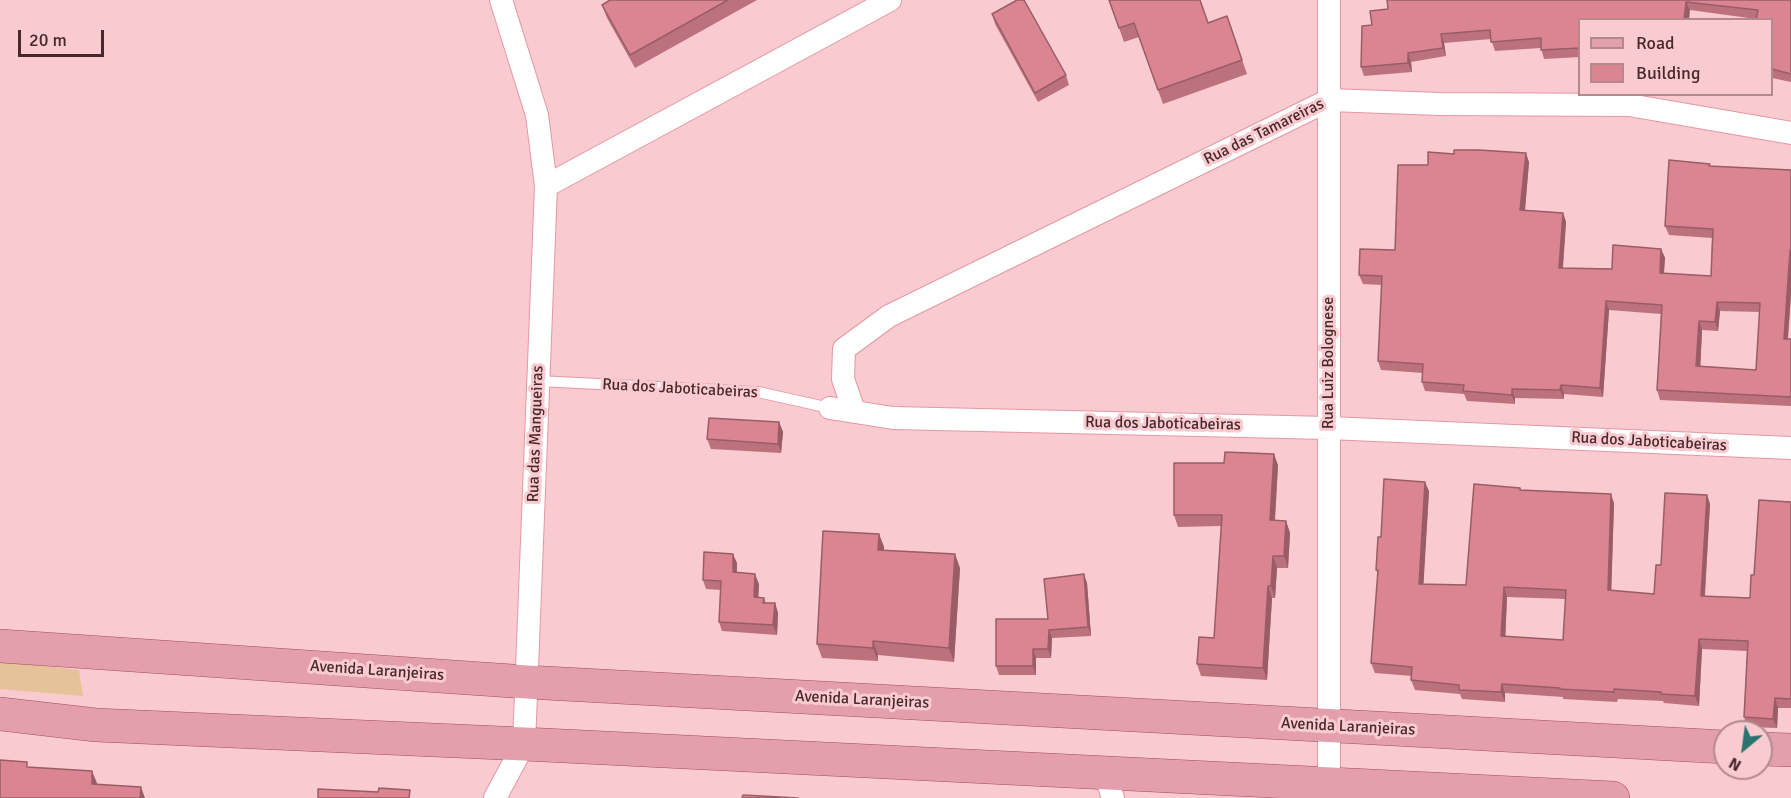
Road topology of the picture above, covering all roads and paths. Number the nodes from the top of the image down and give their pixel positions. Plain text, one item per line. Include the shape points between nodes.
1 (501, 0) edge
2 (890, 0) edge
3 (1329, 0) edge
4 (1329, 100) junction
5 (1791, 133) edge
6 (546, 186) junction
7 (538, 381) junction
8 (830, 408) joint
9 (854, 411) junction
10 (1329, 428) junction
11 (1791, 448) edge
12 (0, 646) edge
13 (527, 682) junction
14 (0, 714) edge
15 (1329, 726) junction
16 (524, 744) junction
17 (1713, 746) edge
18 (1773, 749) edge
19 (1791, 750) edge
20 (1109, 785) edge
21 (1325, 791) edge
22 (495, 798) edge
23 (1613, 798) edge

1 - 6 street, Rua das Mangueiras via 537,115
2 - 6 street
3 - 4 street, Rua Luiz Bolognese
4 - 5 street, Rua das Tamareiras via 1629,105
4 - 9 street, Rua das Tamareiras via 889,316 844,349 843,379
4 - 10 street, Rua Luiz Bolognese
6 - 7 street, Rua das Mangueiras
7 - 8 lane, Rua dos Jaboticabeiras via 758,392
7 - 13 street, Rua das Mangueiras
8 - 9 street, Rua dos Jaboticabeiras
9 - 10 street, Rua dos Jaboticabeiras via 893,418
10 - 11 street, Rua dos Jaboticabeiras
10 - 15 street, Rua Luiz Bolognese
12 - 13 main road, Avenida Laranjeiras
13 - 15 main road, Avenida Laranjeiras
13 - 16 street, Rua das Mangueiras
14 - 16 main road via 96,725
15 - 17 main road, Avenida Laranjeiras
15 - 21 street, Rua Luiz Bolognese
16 - 20 main road
16 - 22 street
18 - 19 main road
20 - 21 main road
21 - 23 main road

